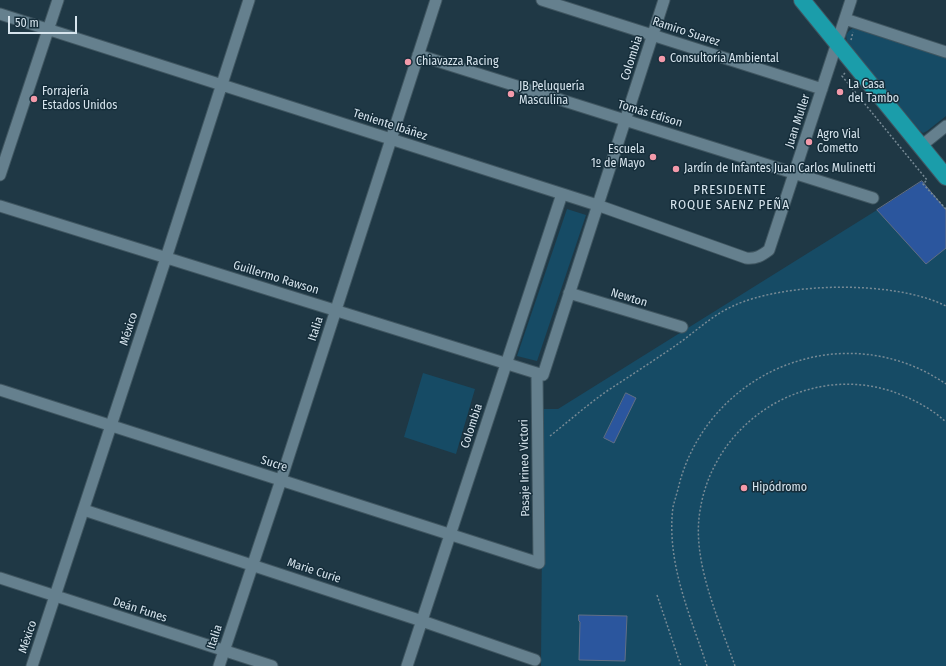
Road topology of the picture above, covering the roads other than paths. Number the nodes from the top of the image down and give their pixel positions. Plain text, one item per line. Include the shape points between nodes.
1 (58, 0) edge
2 (249, 0) edge
3 (436, 0) edge
4 (542, 0) edge
5 (664, 0) edge
6 (802, 0) edge
7 (851, 0) edge
8 (0, 14) edge
9 (845, 19) junction
10 (48, 30) junction
11 (653, 35) junction
12 (843, 45) junction
13 (946, 52) edge
14 (418, 55) junction
15 (223, 85) junction
16 (822, 89) junction
17 (626, 120) junction
18 (946, 126) edge
19 (391, 139) junction
20 (921, 146) junction
21 (794, 173) junction
22 (0, 175) edge
23 (946, 177) edge
24 (562, 194) junction
25 (873, 198) dead end
26 (597, 205) junction
27 (0, 206) edge
28 (769, 250) joint
29 (166, 258) junction
30 (569, 293) junction
31 (335, 310) junction
32 (682, 327) dead end
33 (506, 364) junction
34 (540, 374) junction
35 (0, 390) edge
36 (111, 425) junction
37 (281, 480) junction
38 (84, 510) junction
39 (451, 535) junction
40 (539, 563) joint
41 (252, 565) junction
42 (0, 578) edge
43 (56, 596) junction
44 (422, 621) junction
45 (224, 651) junction
46 (535, 660) dead end
47 (32, 666) edge
48 (219, 666) edge
49 (272, 666) edge
50 (407, 666) edge

1 - 10 street
2 - 15 street, México
3 - 14 street, Italia
4 - 11 street, Ramiro Suarez
5 - 11 street, Colombia
6 - 12 highway
7 - 9 street, Juan Muller
8 - 10 street, Teniente Ibáñez
9 - 12 street, Juan Muller
9 - 13 street
10 - 15 street, Teniente Ibáñez
10 - 22 street
11 - 16 street, Ramiro Suarez
11 - 17 street, Colombia
12 - 16 street, Juan Muller
12 - 20 highway
14 - 17 street, Tomás Edison
14 - 19 street, Italia
15 - 19 street, Teniente Ibáñez
15 - 29 street, México
16 - 21 street, Juan Muller
17 - 21 street, Tomás Edison
17 - 26 street, Colombia
18 - 20 street
19 - 24 street, Teniente Ibáñez
19 - 31 street, Italia
20 - 23 highway
21 - 25 street, Tomás Edison
21 - 28 street, Juan Muller
24 - 26 street, Teniente Ibáñez
24 - 33 street, Colombia
26 - 28 street, Teniente Ibáñez via 746,258 753,259
26 - 30 street, Colombia
27 - 29 street, Guillermo Rawson
29 - 31 street, Guillermo Rawson
29 - 36 street, México
30 - 32 street, Newton
30 - 34 street, Colombia
31 - 33 street, Guillermo Rawson
31 - 37 street, Italia
33 - 34 street, Guillermo Rawson
33 - 39 street, Colombia
34 - 40 street, Pasaje Irineo Victori
35 - 36 street, Sucre
36 - 37 street, Sucre
36 - 38 street, México
37 - 39 street, Sucre
37 - 41 street, Italia
38 - 41 street, Marie Curie
38 - 43 street, México
39 - 40 street, Sucre
39 - 44 street, Colombia
41 - 44 street, Marie Curie
41 - 45 street, Italia
42 - 43 street, Deán Funes
43 - 45 street, Deán Funes
43 - 47 street, México
44 - 46 street, Marie Curie
44 - 50 street, Colombia
45 - 48 street, Italia
45 - 49 street, Deán Funes

